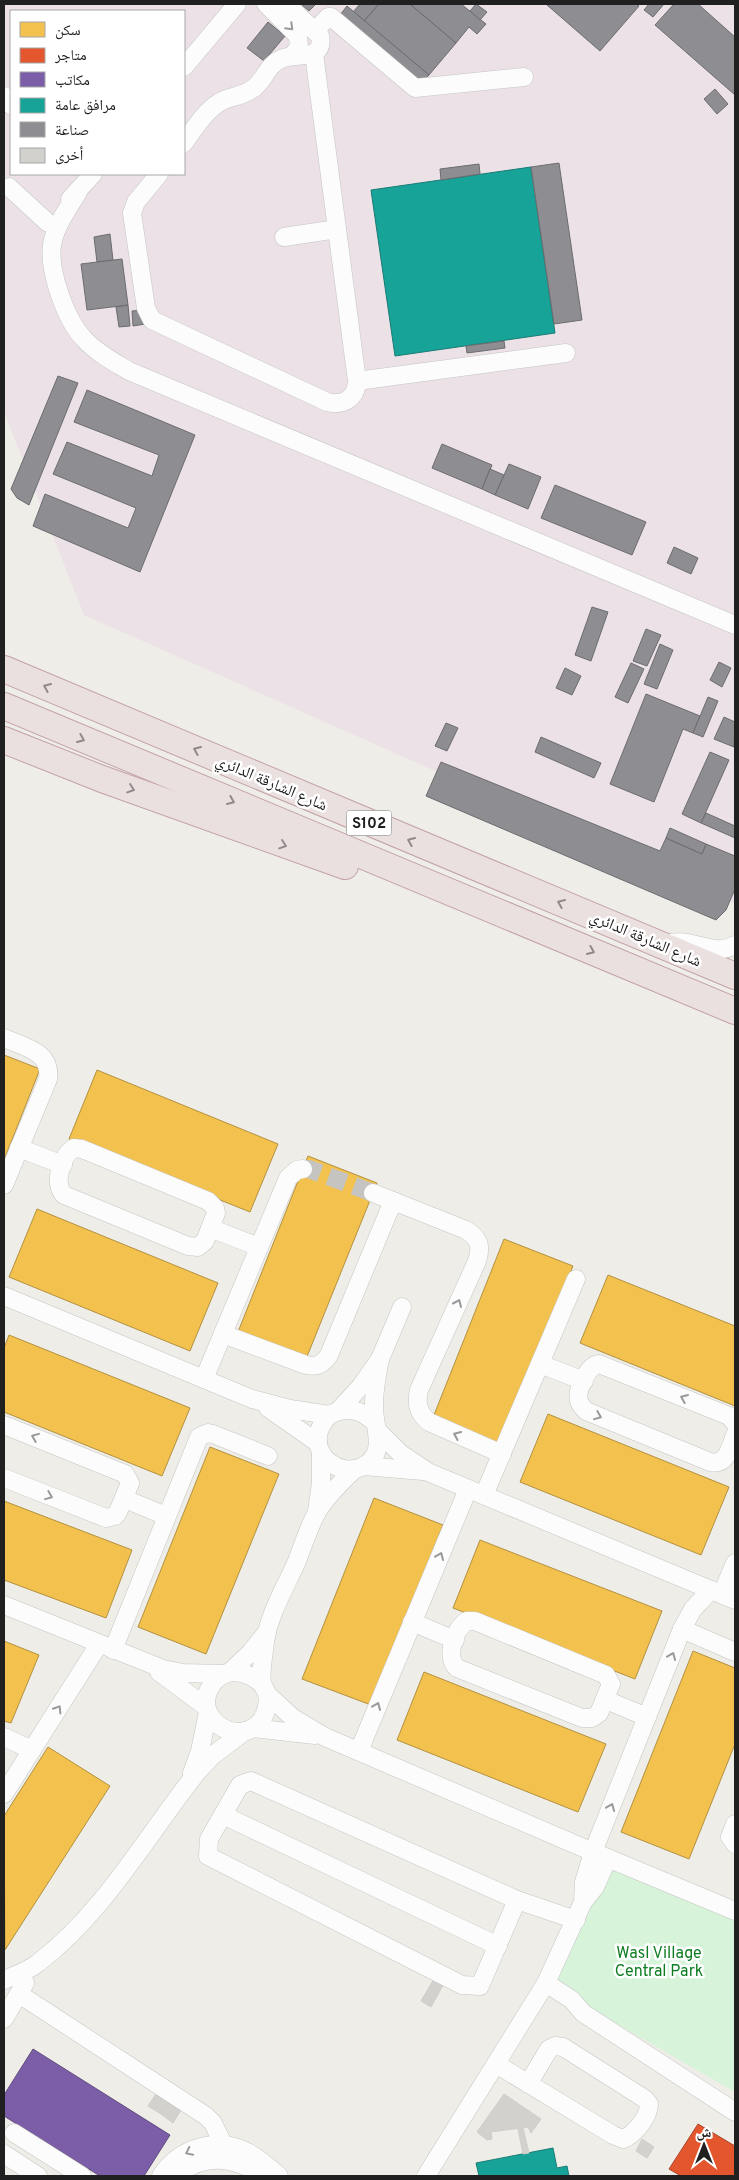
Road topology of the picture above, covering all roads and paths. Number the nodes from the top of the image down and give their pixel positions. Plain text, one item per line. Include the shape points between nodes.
1 (237, 4) edge
2 (266, 4) edge
3 (286, 4) edge
4 (315, 31) junction
5 (314, 54) junction
6 (292, 56) junction
7 (185, 66) edge
8 (524, 77) dead end
9 (185, 142) edge
10 (92, 175) edge
11 (158, 175) edge
12 (10, 186) edge
13 (78, 192) junction
14 (48, 223) junction
15 (337, 229) junction
16 (284, 237) dead end
17 (58, 302) junction
18 (566, 353) dead end
19 (357, 381) junction
20 (735, 625) edge
21 (4, 669) edge
22 (4, 706) edge
23 (4, 740) edge
24 (483, 906) junction
25 (735, 945) edge
26 (664, 946) junction
27 (735, 976) edge
28 (735, 1011) edge
29 (4, 1038) edge
30 (19, 1148) junction
31 (63, 1165) junction
32 (303, 1169) dead end
33 (4, 1185) edge
34 (373, 1193) tunnel mouth
35 (393, 1201) junction
36 (210, 1228) junction
37 (259, 1247) junction
38 (576, 1279) dead end
39 (4, 1296) edge
40 (402, 1307) dead end
41 (223, 1334) junction
42 (380, 1358) junction
43 (540, 1364) junction
44 (204, 1379) junction
45 (584, 1381) junction
46 (252, 1399) junction
47 (333, 1413) junction
48 (735, 1423) edge
49 (4, 1425) edge
50 (376, 1426) junction
51 (734, 1441) edge
52 (319, 1448) junction
53 (502, 1454) junction
54 (268, 1456) dead end
55 (359, 1468) junction
56 (428, 1472) junction
57 (4, 1478) edge
58 (476, 1492) junction
59 (125, 1499) junction
60 (317, 1512) junction
61 (166, 1516) junction
62 (735, 1564) edge
63 (723, 1595) edge
64 (4, 1605) edge
65 (412, 1622) junction
66 (682, 1629) junction
67 (267, 1632) junction
68 (456, 1640) junction
69 (106, 1647) junction
70 (735, 1652) edge
71 (144, 1662) junction
72 (227, 1673) junction
73 (264, 1689) junction
74 (606, 1700) junction
75 (207, 1710) junction
76 (647, 1717) junction
77 (248, 1730) junction
78 (4, 1737) edge
79 (325, 1737) junction
80 (32, 1750) junction
81 (359, 1751) junction
82 (185, 1787) junction
83 (4, 1794) edge
84 (223, 1815) junction
85 (735, 1824) edge
86 (735, 1844) edge
87 (600, 1855) junction
88 (517, 1900) junction
89 (735, 1911) edge
90 (576, 1920) junction
91 (498, 1946) junction
92 (37, 1964) junction
93 (4, 1980) edge
94 (543, 1989) junction
95 (19, 1994) junction
96 (4, 2019) edge
97 (496, 2064) junction
98 (528, 2084) junction
99 (735, 2112) edge
100 (14, 2133) dead end
101 (223, 2144) junction
102 (4, 2154) edge
103 (38, 2176) edge
104 (82, 2176) edge
105 (161, 2176) edge
106 (175, 2176) edge
107 (268, 2176) edge
108 (279, 2176) edge
109 (426, 2176) edge

1 - 7 street
2 -> 6 street via 298,36 299,47
3 - 4 street
4 - 5 street via 321,43
4 - 8 street via 331,17 416,88
5 - 6 street
5 - 15 street
6 - 9 street via 274,62 260,83 248,93 212,108
10 - 13 street
11 - 19 street via 136,202 132,213 146,308 152,320 326,402 341,404 348,400 357,389
12 - 14 street
13 - 14 street
13 - 17 street via 53,240 52,266
14 - 17 street via 40,252 41,267
15 - 16 street
15 - 19 street
17 - 20 street via 64,330 77,347 101,363 129,371
18 - 19 street
26 -> 21 highway, شارع الشارقة الدائري / S102
22 -> 24 highway, شارع الشارقة الدائري / S102
23 -> 24 highway via 325,860
24 -> 28 highway, شارع الشارقة الدائري / S102
25 - 26 street via 726,949 682,942
26 - 27 highway, شارع الشارقة الدائري / S102
29 - 30 street via 41,1055 49,1070
30 - 31 street
30 - 33 street
31 - 36 street via 70,1150 82,1149 208,1201 216,1212
31 - 36 street via 57,1181 64,1195 193,1247 202,1244
32 - 37 street via 288,1178
34 - 35 street
35 - 41 street via 324,1363 306,1365
53 -> 35 street via 429,1422 422,1416 417,1399 480,1252 479,1242 474,1235
36 - 37 street
37 - 41 street
38 - 43 street
39 - 44 street
40 - 42 street
41 - 44 street
42 - 47 street via 361,1386
42 - 50 street via 374,1390
43 - 45 street
43 - 53 street
44 - 46 street
48 -> 45 street via 729,1416 603,1364 592,1366
45 -> 51 street via 578,1397 586,1411 714,1463 724,1460
46 - 47 street via 290,1409
46 - 52 street
47 - 50 street via 358,1410
47 - 52 street via 318,1433
59 -> 49 street via 130,1483 125,1474
50 - 55 street via 377,1451 372,1460
50 - 56 street via 401,1454
52 - 55 street via 326,1461 335,1467 344,1470
52 - 60 street via 321,1483
53 - 58 street
54 - 61 street via 213,1434 203,1434 196,1442
55 - 56 street
55 - 60 street via 334,1490
56 - 58 street
57 -> 59 street via 106,1518 115,1516
58 - 63 street
65 -> 58 street
59 - 61 street
60 - 67 street
61 - 69 street
62 - 63 street
63 - 66 street via 693,1609
64 - 69 street
65 - 68 street
81 -> 65 street
66 - 70 street
76 -> 66 street
67 - 72 street
67 - 73 street
68 - 74 street via 464,1623 475,1622 606,1675 611,1684
68 - 74 street via 451,1649 451,1660 466,1672 587,1719 596,1716
69 - 71 street
80 -> 69 street
71 - 72 street via 183,1674
71 - 75 street
72 - 73 street via 242,1671 253,1676
72 - 75 street via 209,1688
73 - 77 street via 268,1704 265,1714
73 - 79 street via 294,1718
74 - 76 street
75 - 77 street via 223,1729 234,1732
75 - 82 street via 200,1751
87 -> 76 street
77 - 79 street via 289,1731
77 - 82 street via 212,1756
78 - 80 street
79 - 81 street
80 - 83 street
81 - 87 street
82 - 92 street via 99,1902
84 - 88 street via 240,1785 251,1781
84 - 91 street
84 - 91 street via 209,1839 208,1856 462,1985 480,1986
85 - 86 street via 730,1837
87 - 89 street
87 - 90 street via 584,1882 583,1902
88 - 90 street
88 - 91 street
90 - 94 street
92 - 93 street
92 - 95 street
94 - 97 street
94 - 99 street via 565,2008 583,2013
95 - 96 street
95 - 101 street via 206,2116
97 - 98 street
97 - 109 street
98 - 98 street via 550,2049 563,2047 645,2099 649,2110 631,2136 622,2139
100 - 104 street
101 -> 105 street via 186,2152 174,2160
101 - 108 street via 248,2152
102 - 103 street
106 - 107 street via 196,2163 219,2159 243,2164

